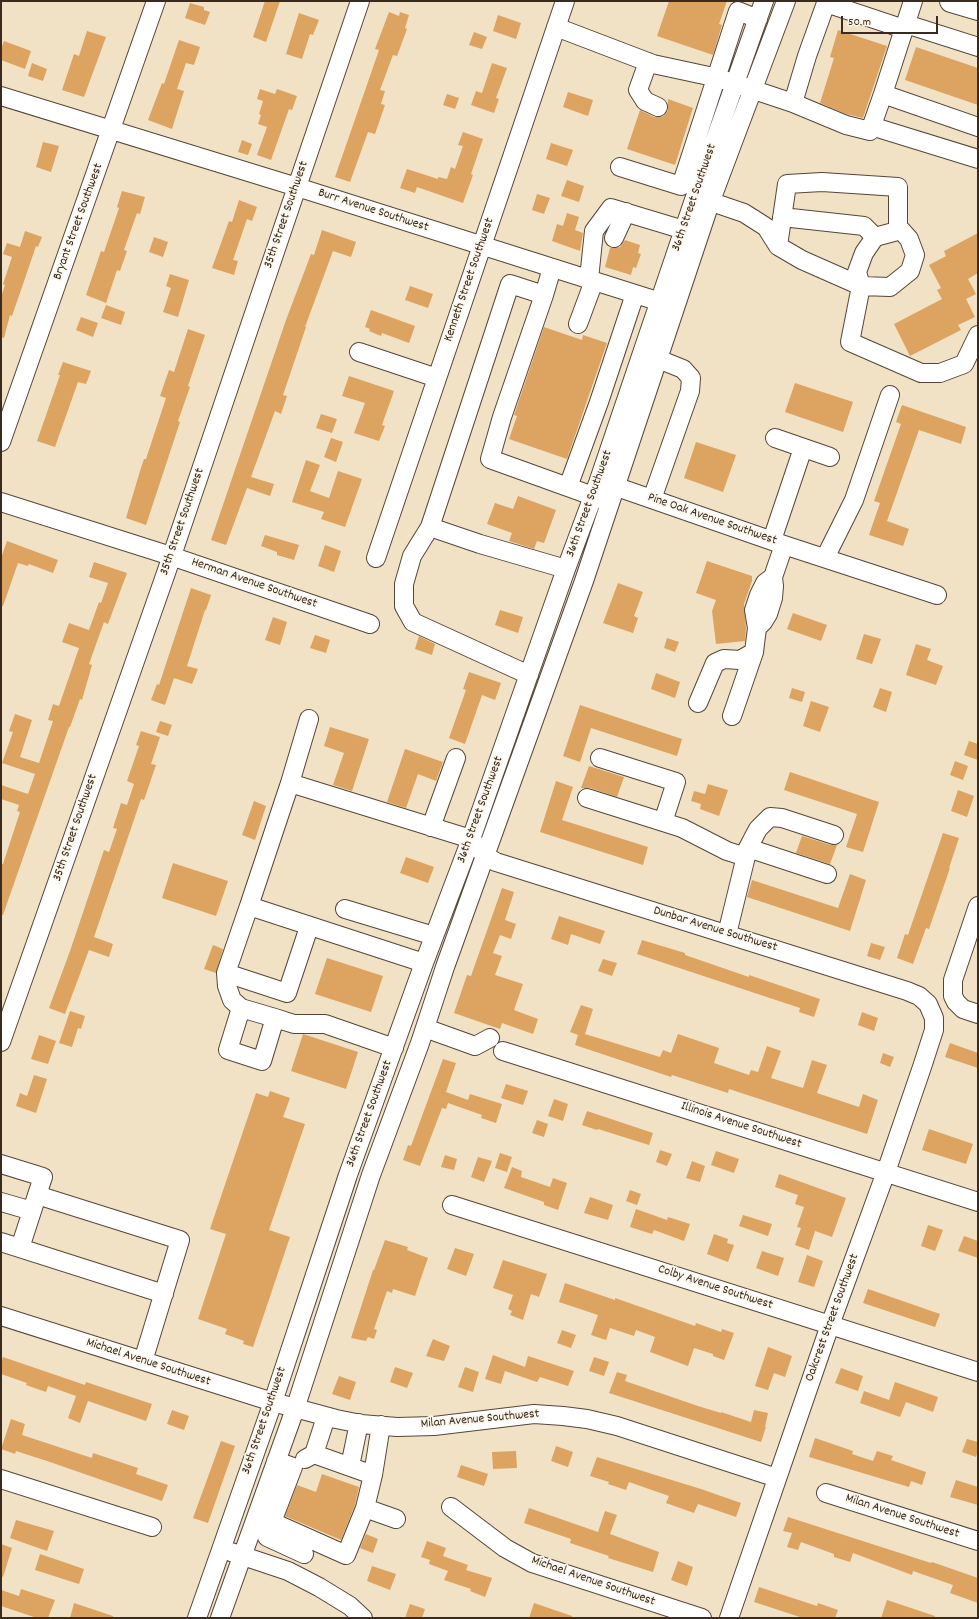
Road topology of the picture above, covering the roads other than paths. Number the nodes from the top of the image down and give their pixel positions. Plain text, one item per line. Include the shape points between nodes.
1 (156, 1) edge
2 (360, 1) edge
3 (565, 1) edge
4 (764, 1) edge
5 (786, 1) edge
6 (913, 1) edge
7 (951, 1) edge
8 (740, 6) edge
9 (978, 9) edge
10 (758, 19) junction
11 (556, 27) junction
12 (905, 27) junction
13 (978, 47) edge
14 (648, 62) junction
15 (718, 78) junction
16 (744, 86) junction
17 (883, 94) junction
18 (1, 96) edge
19 (792, 104) junction
20 (658, 107) dead end
21 (871, 126) junction
22 (978, 127) edge
23 (112, 130) junction
24 (978, 159) edge
25 (620, 167) dead end
26 (296, 187) junction
27 (696, 194) junction
28 (626, 212) junction
29 (782, 217) junction
30 (684, 230) junction
31 (901, 230) junction
32 (875, 237) junction
33 (482, 246) junction
34 (778, 246) junction
35 (592, 260) junction
36 (552, 268) junction
37 (592, 280) junction
38 (861, 286) junction
39 (635, 294) junction
40 (544, 295) junction
41 (667, 304) junction
42 (578, 324) dead end
43 (978, 335) edge
44 (359, 352) dead end
45 (658, 359) junction
46 (437, 378) junction
47 (890, 395) dead end
48 (775, 438) dead end
49 (1, 442) edge
50 (803, 448) junction
51 (830, 457) dead end
52 (568, 487) junction
53 (596, 490) junction
54 (614, 494) junction
55 (652, 499) junction
56 (1, 502) edge
57 (430, 527) junction
58 (778, 543) junction
59 (171, 556) junction
60 (376, 558) dead end
61 (825, 558) junction
62 (566, 569) junction
63 (937, 595) dead end
64 (370, 624) dead end
65 (754, 652) junction
66 (529, 675) junction
67 (698, 704) dead end
68 (732, 716) dead end
69 (309, 719) dead end
70 (456, 758) dead end
71 (600, 758) dead end
72 (290, 783) junction
73 (586, 798) dead end
74 (663, 822) junction
75 (431, 827) junction
76 (834, 835) dead end
77 (471, 839) junction
78 (747, 853) junction
79 (485, 856) junction
80 (827, 874) dead end
81 (249, 906) junction
82 (978, 906) edge
83 (345, 909) dead end
84 (309, 927) junction
85 (727, 934) junction
86 (434, 936) junction
87 (424, 963) junction
88 (226, 973) junction
89 (241, 1008) junction
90 (978, 1014) edge
91 (275, 1018) junction
92 (934, 1018) joint
93 (425, 1028) junction
94 (490, 1038) dead end
95 (1, 1042) edge
96 (394, 1048) junction
97 (503, 1051) dead end
98 (1, 1164) edge
99 (886, 1172) junction
100 (1, 1202) edge
101 (978, 1202) edge
102 (34, 1203) junction
103 (452, 1205) dead end
104 (1, 1242) edge
105 (20, 1248) junction
106 (164, 1294) junction
107 (1, 1316) edge
108 (830, 1325) junction
109 (143, 1361) junction
110 (978, 1372) edge
111 (273, 1402) junction
112 (295, 1409) junction
113 (326, 1417) junction
114 (359, 1423) junction
115 (381, 1425) junction
116 (314, 1454) junction
117 (284, 1464) junction
118 (350, 1466) junction
119 (373, 1475) junction
120 (777, 1478) junction
121 (1, 1479) edge
122 (826, 1492) dead end
123 (451, 1507) dead end
124 (365, 1508) junction
125 (264, 1519) junction
126 (396, 1519) dead end
127 (152, 1527) dead end
128 (978, 1541) edge
129 (304, 1542) junction
130 (220, 1548) junction
131 (242, 1555) junction
132 (295, 1574) junction
133 (197, 1618) edge
134 (220, 1618) edge
135 (363, 1618) edge
136 (702, 1618) edge
137 (729, 1618) edge

1 - 23 street, Bryant Street Southwest
2 - 26 street, 35th Street Southwest
3 - 11 street, Kenneth Street Southwest
4 - 10 street, 36th Street Southwest
5 - 16 street, 36th Street Southwest
6 - 12 street
7 - 9 main road
8 - 10 street
8 - 15 street
10 - 16 street, 36th Street Southwest
11 - 14 street
11 - 33 street, Kenneth Street Southwest
12 - 13 street
12 - 17 street
12 - 19 street via 826,4
14 - 15 street
14 - 20 street via 638,90 645,101
15 - 16 street
15 - 27 street
16 - 19 street
16 - 27 street, 36th Street Southwest
17 - 21 street
17 - 22 street
18 - 23 street, Burr Avenue Southwest
19 - 21 street via 870,131
21 - 24 street
23 - 26 street, Burr Avenue Southwest
23 - 49 street, Bryant Street Southwest
25 - 27 street
26 - 33 street, Burr Avenue Southwest
26 - 59 street, 35th Street Southwest
27 - 30 street, 36th Street Southwest
27 - 34 street via 744,213 766,227
27 - 41 street, 36th Street Southwest
28 - 30 street
28 - 35 street via 611,242
28 - 35 street via 611,208 594,230
29 - 31 street via 787,184 822,182 898,187 898,227
29 - 32 street via 864,226
29 - 34 street
30 - 41 street, 36th Street Southwest
31 - 32 street
31 - 38 street via 909,239 915,255 910,271 890,287
32 - 38 street via 864,253 857,272
33 - 36 street, Burr Avenue Southwest
33 - 46 street, Kenneth Street Southwest
34 - 38 street via 802,260
35 - 37 street
36 - 37 street, Burr Avenue Southwest
36 - 40 street
37 - 39 street, Burr Avenue Southwest
37 - 42 street
38 - 43 street via 850,342 903,366 921,373 940,373 964,364
39 - 41 street, Burr Avenue Southwest
39 - 52 street
40 - 52 street, Pine Oak Avenue Southwest via 490,459
40 - 57 street via 510,284
41 - 45 street, 36th Street Southwest
41 - 53 street, 36th Street Southwest
44 - 46 street
45 - 54 street, 36th Street Southwest
45 - 55 street via 684,370 691,378 690,391
46 - 60 street, Kenneth Street Southwest
47 - 61 street via 854,500
48 - 50 street
50 - 51 street
50 - 58 street
52 - 53 street, Pine Oak Avenue Southwest
53 - 54 street, Pine Oak Avenue Southwest
53 - 62 street, 36th Street Southwest
54 - 55 street, Pine Oak Avenue Southwest
54 - 79 street, 36th Street Southwest
55 - 58 street, Pine Oak Avenue Southwest
56 - 59 street, Herman Avenue Southwest
57 - 62 street
57 - 66 street via 412,556 404,584 404,606 413,622
58 - 61 street, Pine Oak Avenue Southwest
58 - 65 street via 773,577 765,583 758,595 754,610 757,628
59 - 64 street, Herman Avenue Southwest
59 - 95 street, 35th Street Southwest
61 - 63 street, Pine Oak Avenue Southwest
62 - 66 street, 36th Street Southwest
65 - 67 street via 740,660 724,659 715,663
65 - 68 street
66 - 77 street, 36th Street Southwest
69 - 72 street
70 - 75 street
71 - 74 street via 676,782
72 - 75 street
72 - 81 street
73 - 74 street
74 - 78 street via 682,828 727,851
75 - 77 street
76 - 78 street via 782,818 770,817 758,829
77 - 79 street
77 - 86 street, 36th Street Southwest
78 - 80 street
78 - 85 street
79 - 85 street, Dunbar Avenue Southwest via 496,862
79 - 93 street, 36th Street Southwest
81 - 84 street
81 - 88 street
82 - 90 street via 953,980 953,996 956,1002 963,1009
83 - 86 street
84 - 87 street
84 - 88 street via 288,993
85 - 92 street, Dunbar Avenue Southwest via 907,991 919,996 928,1004
86 - 87 street, 36th Street Southwest
87 - 96 street, 36th Street Southwest
88 - 89 street via 232,1000
89 - 91 street
89 - 91 street via 228,1050 262,1061
91 - 96 street via 294,1024 325,1024
92 - 99 street, Oakcrest Street Southwest via 934,1030
93 - 94 street via 475,1046
93 - 112 street, 36th Street Southwest via 371,1175
96 - 111 street, 36th Street Southwest via 348,1175
97 - 99 street, Illinois Avenue Southwest
98 - 102 street via 43,1177
99 - 101 street, Illinois Avenue Southwest
99 - 108 street, Oakcrest Street Southwest
100 - 102 street
102 - 105 street
102 - 106 street via 180,1240
103 - 108 street, Colby Avenue Southwest
104 - 105 street
105 - 106 street
106 - 109 street
107 - 109 street, Michael Avenue Southwest
108 - 110 street, Colby Avenue Southwest
108 - 120 street, Oakcrest Street Southwest
109 - 111 street, Michael Avenue Southwest
111 - 112 street, Michael Avenue Southwest
111 - 130 street, 36th Street Southwest
112 - 113 street, Milan Avenue Southwest
112 - 117 street, 36th Street Southwest
113 - 114 street, Milan Avenue Southwest
113 - 116 street
114 - 115 street, Milan Avenue Southwest
114 - 118 street
115 - 119 street
115 - 120 street, Milan Avenue Southwest via 434,1426 534,1414 587,1419 617,1426
116 - 117 street
116 - 118 street
117 - 125 street, 36th Street Southwest
118 - 119 street
119 - 124 street
120 - 137 street, Oakcrest Street Southwest
121 - 127 street
122 - 128 street, Milan Avenue Southwest
123 - 136 street, Michael Avenue Southwest via 505,1548 532,1563
124 - 126 street
124 - 129 street via 346,1554
125 - 129 street
125 - 129 street via 267,1537 283,1545
125 - 131 street, 36th Street Southwest
129 - 132 street
130 - 131 street
130 - 133 street, 36th Street Southwest
131 - 132 street
131 - 134 street, 36th Street Southwest
132 - 135 street via 350,1606

